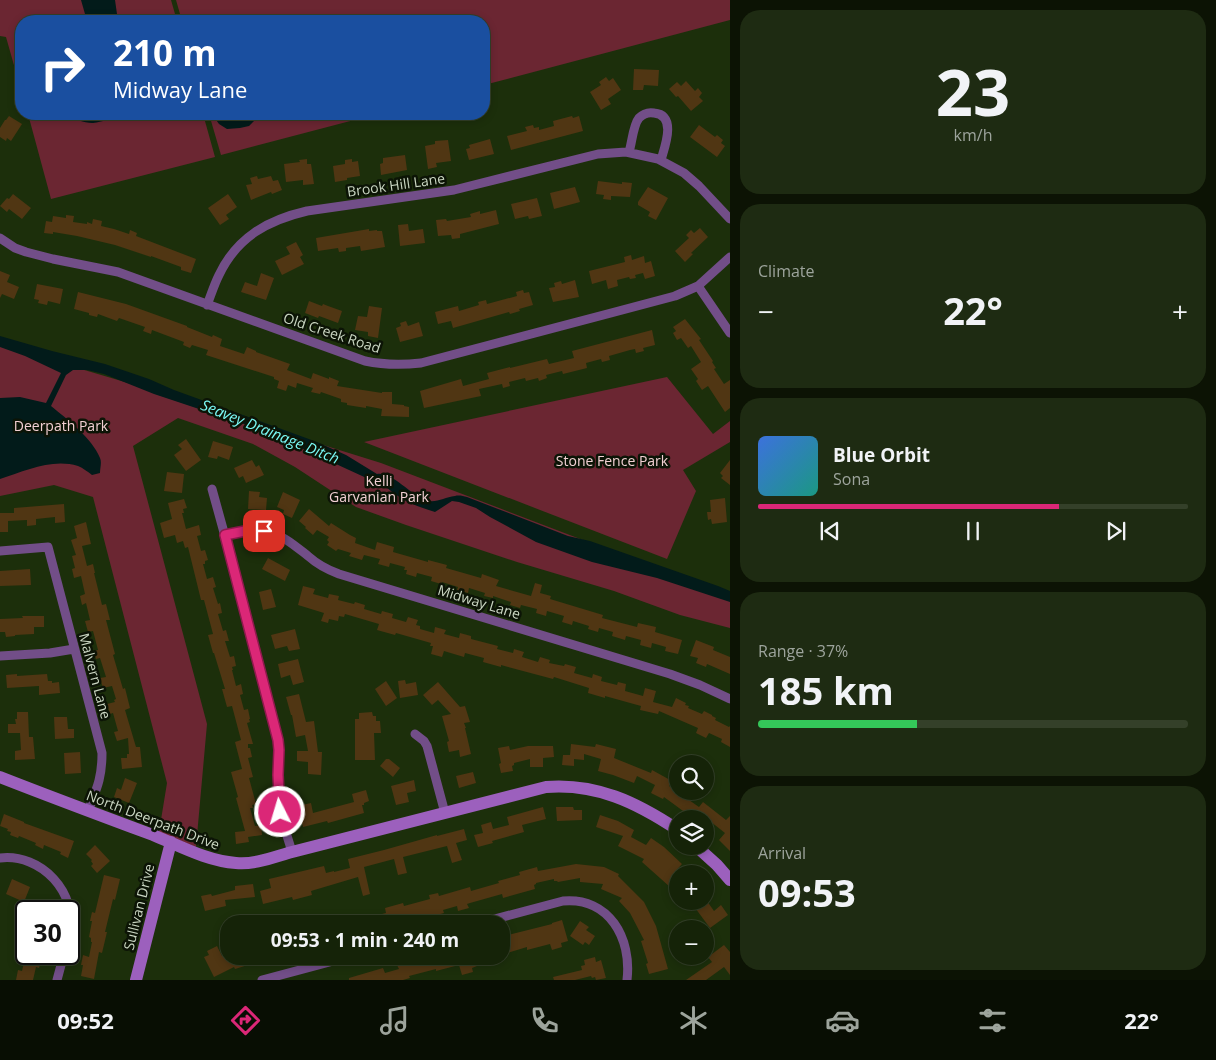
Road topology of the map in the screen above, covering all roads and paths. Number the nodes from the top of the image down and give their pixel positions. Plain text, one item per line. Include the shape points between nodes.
1 (630, 152) junction
2 (661, 160) junction
3 (730, 219) edge
4 (0, 238) edge
5 (730, 257) edge
6 (698, 286) junction
7 (207, 304) junction
8 (730, 333) edge
9 (212, 489) dead end
10 (225, 535) junction
11 (0, 551) edge
12 (74, 649) junction
13 (0, 656) edge
14 (730, 700) edge
15 (414, 734) dead end
16 (0, 777) edge
17 (88, 811) junction
18 (445, 812) junction
19 (669, 825) edge
20 (170, 842) junction
21 (292, 852) junction
22 (705, 855) edge
23 (0, 858) edge
24 (730, 880) edge
25 (68, 900) edge
26 (510, 915) edge
27 (61, 965) edge
28 (318, 965) edge
29 (57, 980) edge
30 (136, 980) edge
31 (262, 980) edge
32 (627, 980) edge

1 - 2 street, Brook Hill Lane
1 - 2 street via 639,118 648,113 659,114 668,126
1 - 7 street, Brook Hill Lane via 598,154 454,190 289,215 248,237 236,249 219,275
2 - 3 street, Brook Hill Lane via 684,173
4 - 7 street, Old Creek Road via 15,248 118,272
5 - 6 street, Old Creek Road
6 - 7 street, Old Creek Road via 611,313 404,365 365,361
6 - 8 street
9 - 10 street
10 - 14 street, Midway Lane via 250,530 275,534 339,574 670,674
10 - 21 street via 278,740 280,812
11 - 12 street, Malvern Lane via 48,548
12 - 13 street
12 - 17 street, Malvern Lane via 102,753 98,786
15 - 18 street via 427,746
16 - 17 street, North Deerpath Drive
17 - 20 street, North Deerpath Drive
18 - 19 street, North Deerpath Drive via 546,787 576,787 626,801
18 - 21 street, North Deerpath Drive
20 - 21 street, North Deerpath Drive via 208,858 238,864
20 - 30 street, Sullivan Drive
22 - 24 street
23 - 25 street via 30,862 46,871 59,884
26 - 32 street via 572,900 597,907 608,914 621,937 629,968
27 - 29 street
28 - 31 street

